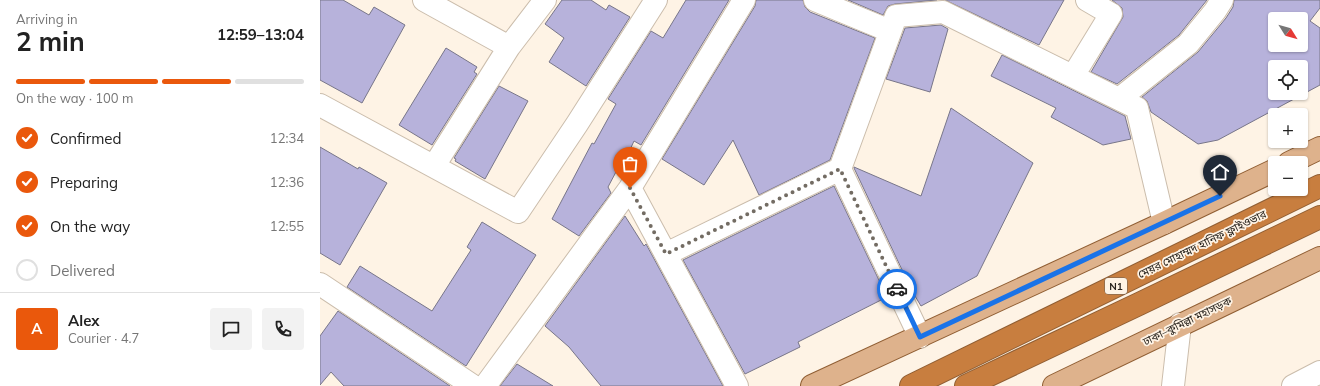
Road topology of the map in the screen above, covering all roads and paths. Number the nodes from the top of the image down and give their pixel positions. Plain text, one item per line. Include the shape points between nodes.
1 (424, 0) edge
2 (545, 0) edge
3 (656, 0) edge
4 (744, 0) edge
5 (814, 0) edge
6 (1087, 0) edge
7 (1222, 0) edge
8 (890, 31) junction
9 (509, 47) junction
10 (1074, 76) junction
11 (1119, 98) junction
12 (320, 105) edge
13 (1320, 148) edge
14 (1303, 156) edge
15 (434, 166) junction
16 (840, 169) junction
17 (1268, 173) edge
18 (1320, 186) edge
19 (630, 188) junction
20 (1320, 217) edge
21 (1164, 223) junction
22 (666, 254) junction
23 (1320, 258) edge
24 (320, 284) edge
25 (1180, 324) junction
26 (920, 337) junction
27 (1320, 372) edge
28 (1062, 384) edge
29 (473, 386) edge
30 (485, 386) edge
31 (737, 386) edge
32 (812, 386) edge
33 (911, 386) edge
34 (966, 386) edge
35 (1173, 386) edge
36 (1293, 386) edge

1 - 9 street
2 - 9 street
3 - 15 street via 518,212
4 - 19 street
5 - 8 street
6 - 10 street via 1111,14
7 - 11 street via 1188,44
8 - 10 street via 896,16 943,12
8 - 16 street
9 - 15 street
10 - 11 street
11 - 21 street via 1137,108
12 - 15 street
13 - 14 main road
16 - 22 street
16 - 26 street
17 - 21 main road
18 - 33 highway, মেয়র মোহাম্মদ হানিফ ফ্লাইওভার / N1
19 - 22 street
19 - 30 street
20 - 34 highway, N1
21 - 26 main road
22 - 31 street
23 - 25 main road, ঢাকা–কুমিল্লা মহাসড়ক
24 - 29 street
25 - 28 main road, ঢাকা–কুমিল্লা মহাসড়ক
25 - 35 street
26 - 32 main road
27 - 36 street

